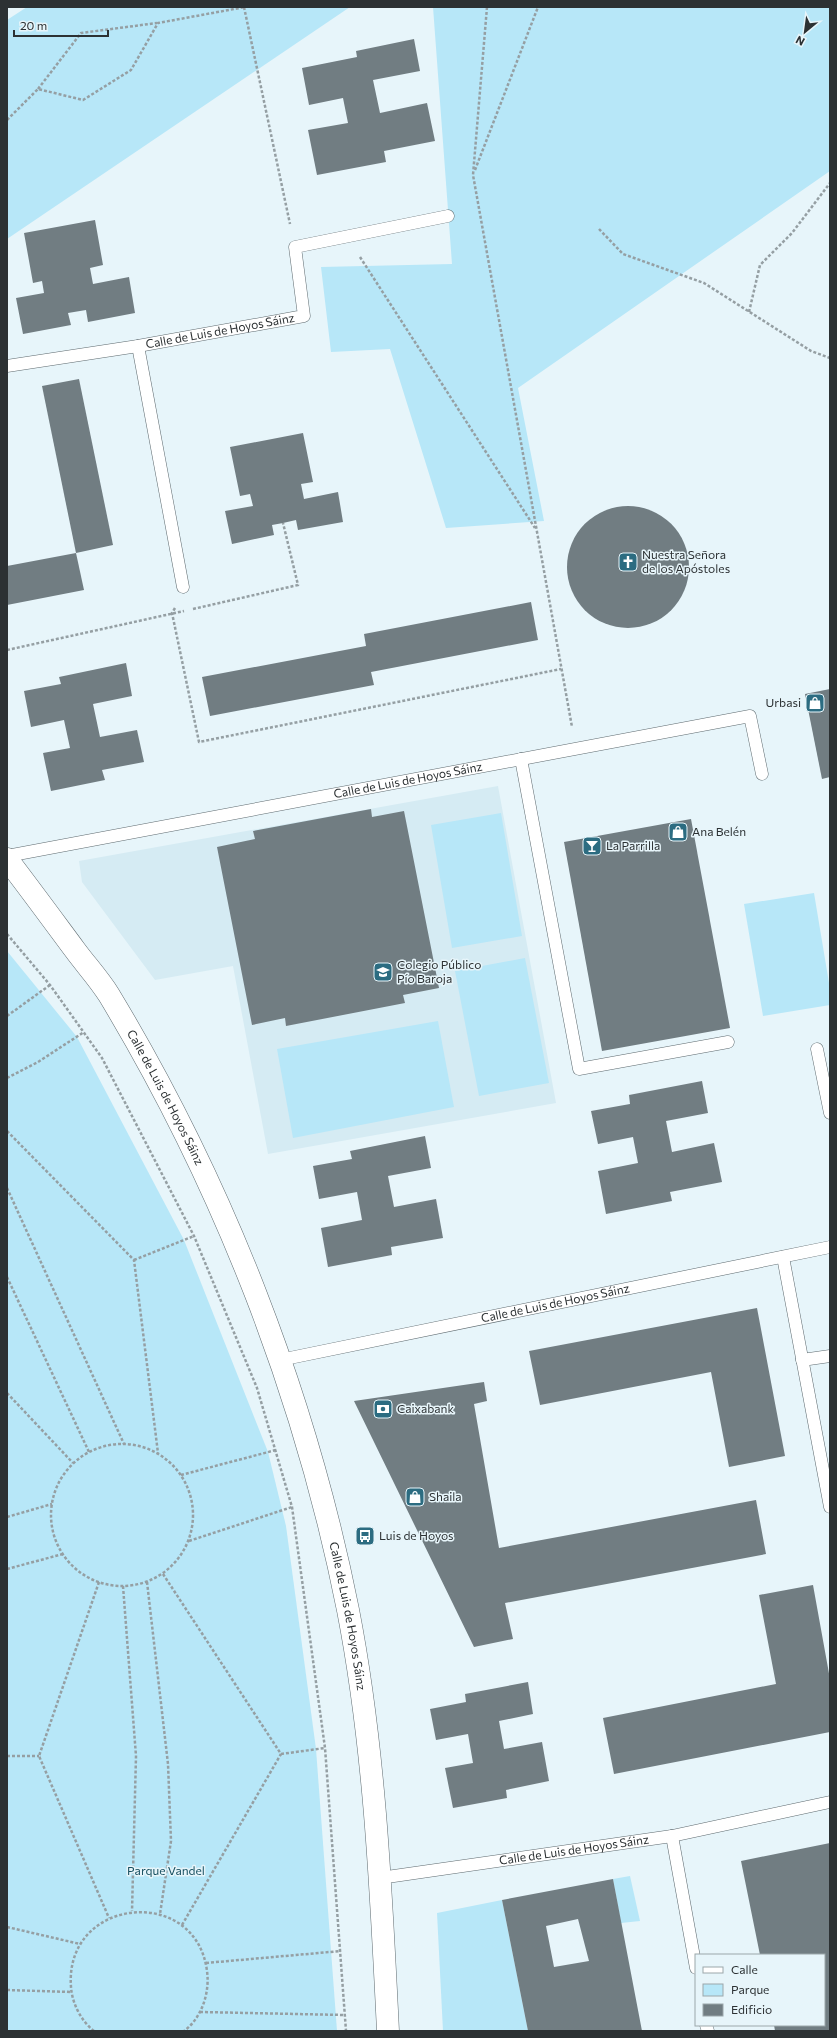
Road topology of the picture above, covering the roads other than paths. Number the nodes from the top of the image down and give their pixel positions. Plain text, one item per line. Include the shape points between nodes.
1 (448, 216) dead end
2 (138, 346) junction
3 (7, 366) edge
4 (184, 587) road end
5 (521, 759) junction
6 (762, 774) dead end
7 (7, 857) edge
8 (728, 1042) dead end
9 (816, 1049) dead end
10 (830, 1113) edge
11 (830, 1247) edge
12 (782, 1257) junction
13 (830, 1356) edge
14 (280, 1360) junction
15 (802, 1360) junction
16 (830, 1507) edge
17 (830, 1802) edge
18 (672, 1836) junction
19 (380, 1878) junction
20 (695, 1962) edge
21 (388, 2031) edge

1 - 2 lane, Calle de Luis de Hoyos Sáinz via 294,246 304,316
2 - 3 lane, Calle de Luis de Hoyos Sáinz
2 - 4 lane
5 - 6 lane, Calle de Luis de Hoyos Sáinz via 750,716
5 - 7 lane, Calle de Luis de Hoyos Sáinz
5 - 8 lane via 579,1070
7 - 14 street, Calle de Luis de Hoyos Sáinz via 107,993 173,1109 230,1232
9 - 10 lane
11 - 12 lane, Calle de Luis de Hoyos Sáinz
12 - 14 lane, Calle de Luis de Hoyos Sáinz
12 - 15 lane
13 - 15 lane
14 - 19 street, Calle de Luis de Hoyos Sáinz via 312,1462 348,1611 364,1708
15 - 16 lane
17 - 18 lane, Calle de Luis de Hoyos Sáinz
18 - 19 lane, Calle de Luis de Hoyos Sáinz
18 - 20 lane
19 - 21 street, Calle de Luis de Hoyos Sáinz

